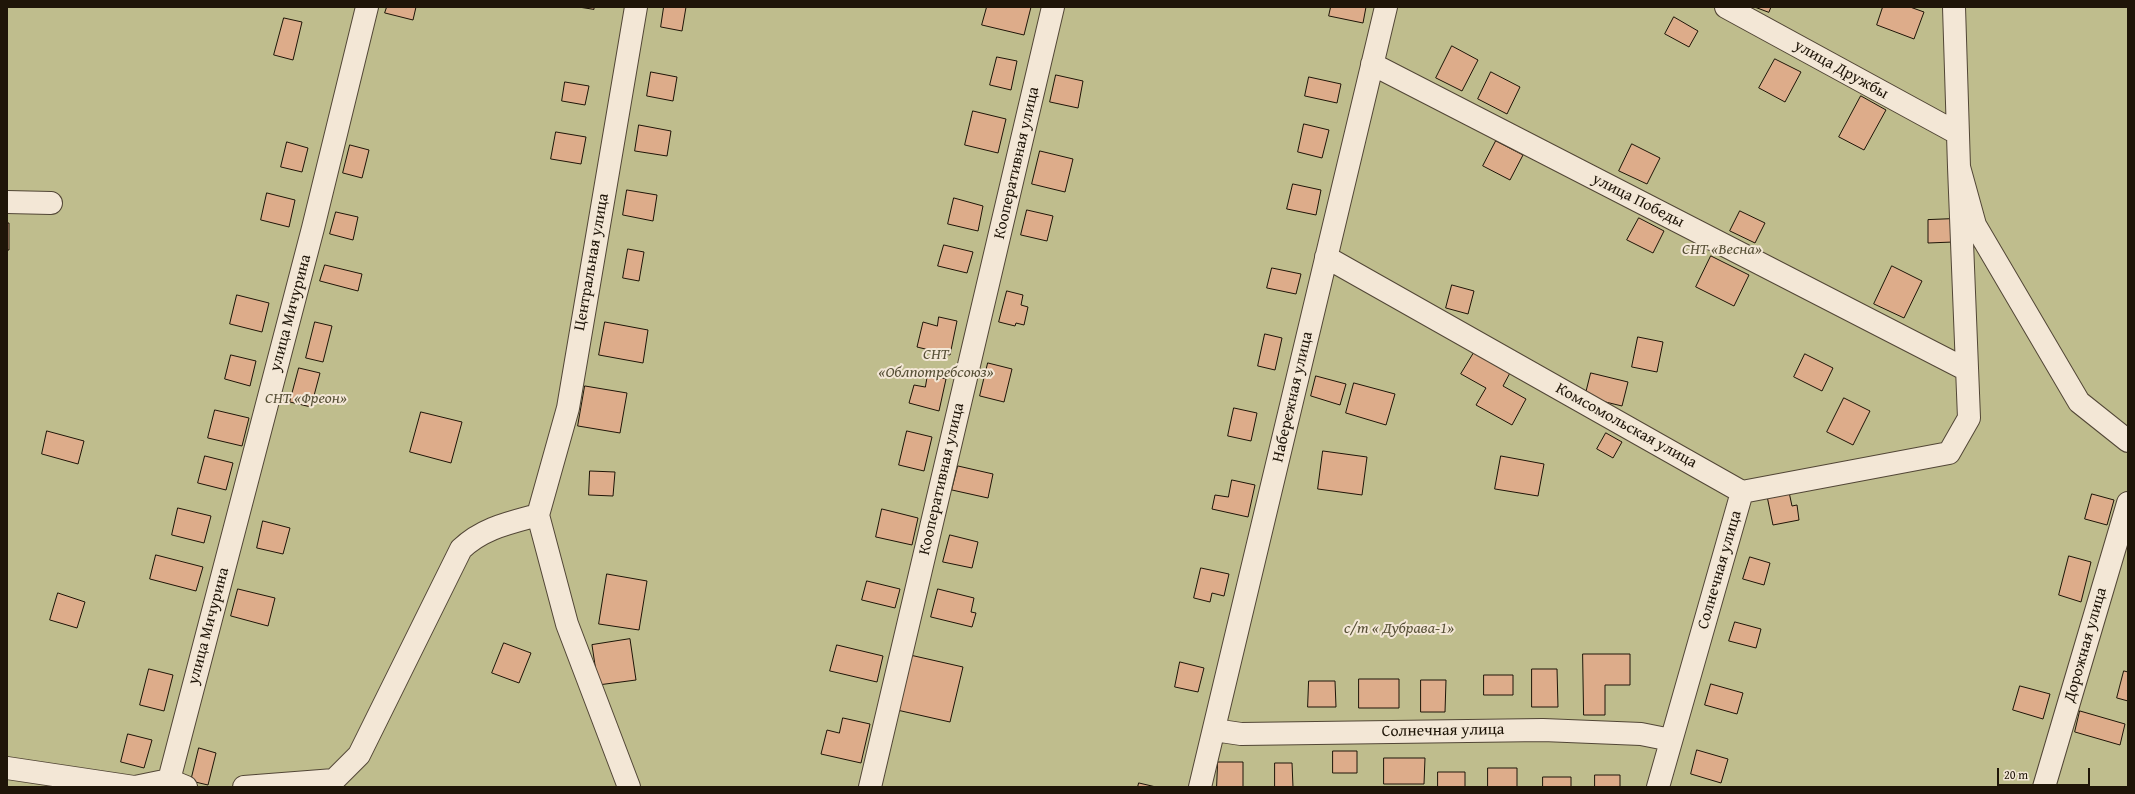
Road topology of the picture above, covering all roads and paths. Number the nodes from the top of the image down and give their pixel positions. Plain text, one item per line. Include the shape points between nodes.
1 (367, 7) edge
2 (636, 7) edge
3 (1053, 7) edge
4 (1386, 7) edge
5 (1726, 7) edge
6 (1954, 7) edge
7 (1372, 64) junction
8 (1957, 133) junction
9 (1959, 167) junction
10 (7, 202) edge
11 (51, 203) dead end
12 (1326, 257) junction
13 (1967, 370) junction
14 (2128, 441) edge
15 (1742, 492) junction
16 (2128, 503) edge
17 (538, 515) junction
18 (1214, 730) junction
19 (1671, 740) junction
20 (7, 768) edge
21 (177, 783) edge
22 (135, 787) edge
23 (244, 787) edge
24 (629, 787) edge
25 (870, 787) edge
26 (1200, 787) edge
27 (1658, 787) edge
28 (2044, 787) edge

1 - 21 street, улица Мичурина
2 - 17 street, Центральная улица via 568,408
3 - 25 street, Кооперативная улица
4 - 7 street, Набережная улица
5 - 8 street, улица Дружбы
6 - 8 street
7 - 12 street, Набережная улица
7 - 13 street, улица Победы
8 - 9 street
9 - 13 street
9 - 14 street via 1975,225 2079,402
10 - 11 street
12 - 15 street, Комсомольская улица
12 - 18 street, Набережная улица
13 - 15 street via 1969,418 1948,453
15 - 19 street, Солнечная улица
16 - 28 street, Дорожная улица
17 - 23 street via 490,528 461,549 358,755 334,780
17 - 24 street via 566,624
18 - 19 street, Солнечная улица via 1241,734 1543,730 1640,734
18 - 26 street, Набережная улица
19 - 27 street, Солнечная улица
20 - 22 street
21 - 22 street

